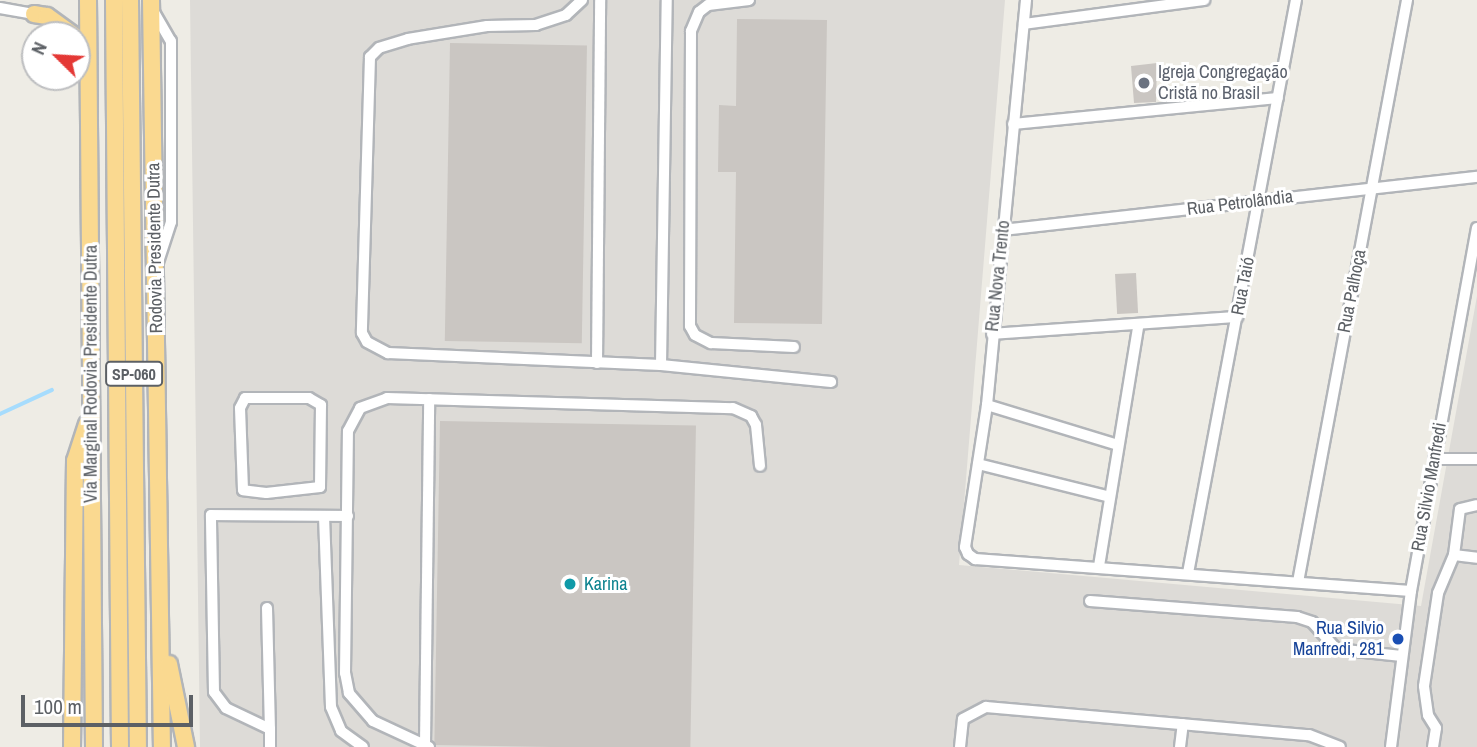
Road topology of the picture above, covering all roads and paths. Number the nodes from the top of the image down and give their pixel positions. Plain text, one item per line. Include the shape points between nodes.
1 (88, 0) edge
2 (114, 0) edge
3 (130, 0) edge
4 (582, 0) edge
5 (600, 0) edge
6 (667, 0) edge
7 (749, 0) edge
8 (1026, 0) edge
9 (1204, 0) edge
10 (1296, 0) edge
11 (1407, 0) edge
12 (151, 3) edge
13 (0, 8) edge
14 (34, 14) joint
15 (54, 21) edge
16 (1024, 24) junction
17 (78, 91) edge
18 (1278, 98) junction
19 (1013, 124) junction
20 (89, 169) junction
21 (1477, 177) edge
22 (1372, 187) junction
23 (1260, 201) junction
24 (1477, 228) edge
25 (1003, 230) junction
26 (1237, 317) junction
27 (1138, 327) junction
28 (992, 334) junction
29 (794, 347) dead end
30 (597, 363) junction
31 (661, 365) junction
32 (831, 382) dead end
33 (429, 399) junction
34 (987, 405) junction
35 (91, 412) junction
36 (1118, 445) junction
37 (1434, 459) junction
38 (1477, 459) edge
39 (978, 464) junction
40 (760, 466) dead end
41 (266, 493) junction
42 (1110, 497) junction
43 (1477, 505) edge
44 (266, 515) junction
45 (324, 516) junction
46 (348, 516) junction
47 (1454, 555) junction
48 (1477, 558) edge
49 (1099, 566) junction
50 (1188, 573) junction
51 (1298, 582) junction
52 (1411, 591) junction
53 (1090, 601) dead end
54 (267, 608) dead end
55 (162, 626) junction
56 (1402, 656) junction
57 (1183, 724) junction
58 (270, 729) junction
59 (427, 746) edge
60 (72, 747) edge
61 (94, 747) edge
62 (120, 747) edge
63 (138, 747) edge
64 (162, 747) edge
65 (186, 747) edge
66 (270, 747) edge
67 (363, 747) edge
68 (960, 747) edge
69 (1180, 747) edge
70 (1340, 747) edge
71 (1391, 747) edge
72 (1433, 747) edge

1 - 20 highway, Via Marginal Rodovia Presidente Dutra / SP-060
2 - 62 highway, SP-060
3 - 63 highway, Rodovia Presidente Dutra / SP-060
4 - 30 street via 566,15 536,25 487,26 408,39 379,48 370,57 362,332 376,349 388,353
5 - 30 street
6 - 31 street
7 - 29 street via 708,5 699,12 691,31 690,326 695,335 711,343
8 - 16 street, Rua Nova Trento
9 - 16 street
10 - 18 street, Rua Taió
11 - 22 street, Rua Palhoça
12 - 55 highway, Rodovia Presidente Dutra / SP-060
13 - 14 street
14 - 15 highway
16 - 19 street, Rua Nova Trento
17 - 20 highway via 79,133
18 - 19 street
18 - 23 street, Rua Taió
19 - 25 street, Rua Nova Trento
20 - 35 highway, Via Marginal Rodovia Presidente Dutra / SP-060
21 - 22 street, Rua Petrolândia
22 - 23 street, Rua Petrolândia
22 - 51 street, Rua Palhoça
23 - 25 street, Rua Petrolândia
23 - 26 street, Rua Taió
24 - 37 street, Rua Silvio Manfredi
25 - 28 street, Rua Nova Trento
26 - 27 street
26 - 50 street, Rua Taió
27 - 28 street
27 - 36 street
28 - 34 street, Rua Nova Trento
30 - 31 street
31 - 32 street
33 - 40 street via 733,408 751,416 756,425
33 - 46 street via 372,401 352,418
33 - 59 street
34 - 36 street
34 - 39 street, Rua Nova Trento
35 - 60 highway via 75,461
35 - 61 highway, Via Marginal Rodovia Presidente Dutra / SP-060
36 - 42 street
37 - 38 street
37 - 52 street, Rua Silvio Manfredi
39 - 42 street
39 - 49 street, Rua Nova Trento via 966,551 975,559
41 - 41 street via 251,493 241,483 240,402 316,399 321,405 320,487
41 - 44 street
42 - 49 street
43 - 47 street via 1461,509
44 - 45 street
44 - 58 street via 211,515 211,679 226,709
45 - 46 street
45 - 67 street via 331,707 341,731
46 - 59 street via 345,673 349,693 373,721
47 - 48 street
47 - 72 street via 1438,593 1424,686 1428,715 1436,728
49 - 50 street
50 - 51 street
51 - 52 street
52 - 56 street, Rua Silvio Manfredi
53 - 56 street via 1297,617 1312,622 1336,649
54 - 58 street
55 - 64 highway, Rodovia Presidente Dutra / SP-060
55 - 65 highway
56 - 71 street, Rua Silvio Manfredi
57 - 68 street via 986,707 963,719
57 - 69 street
57 - 70 street via 1309,735
58 - 66 street

